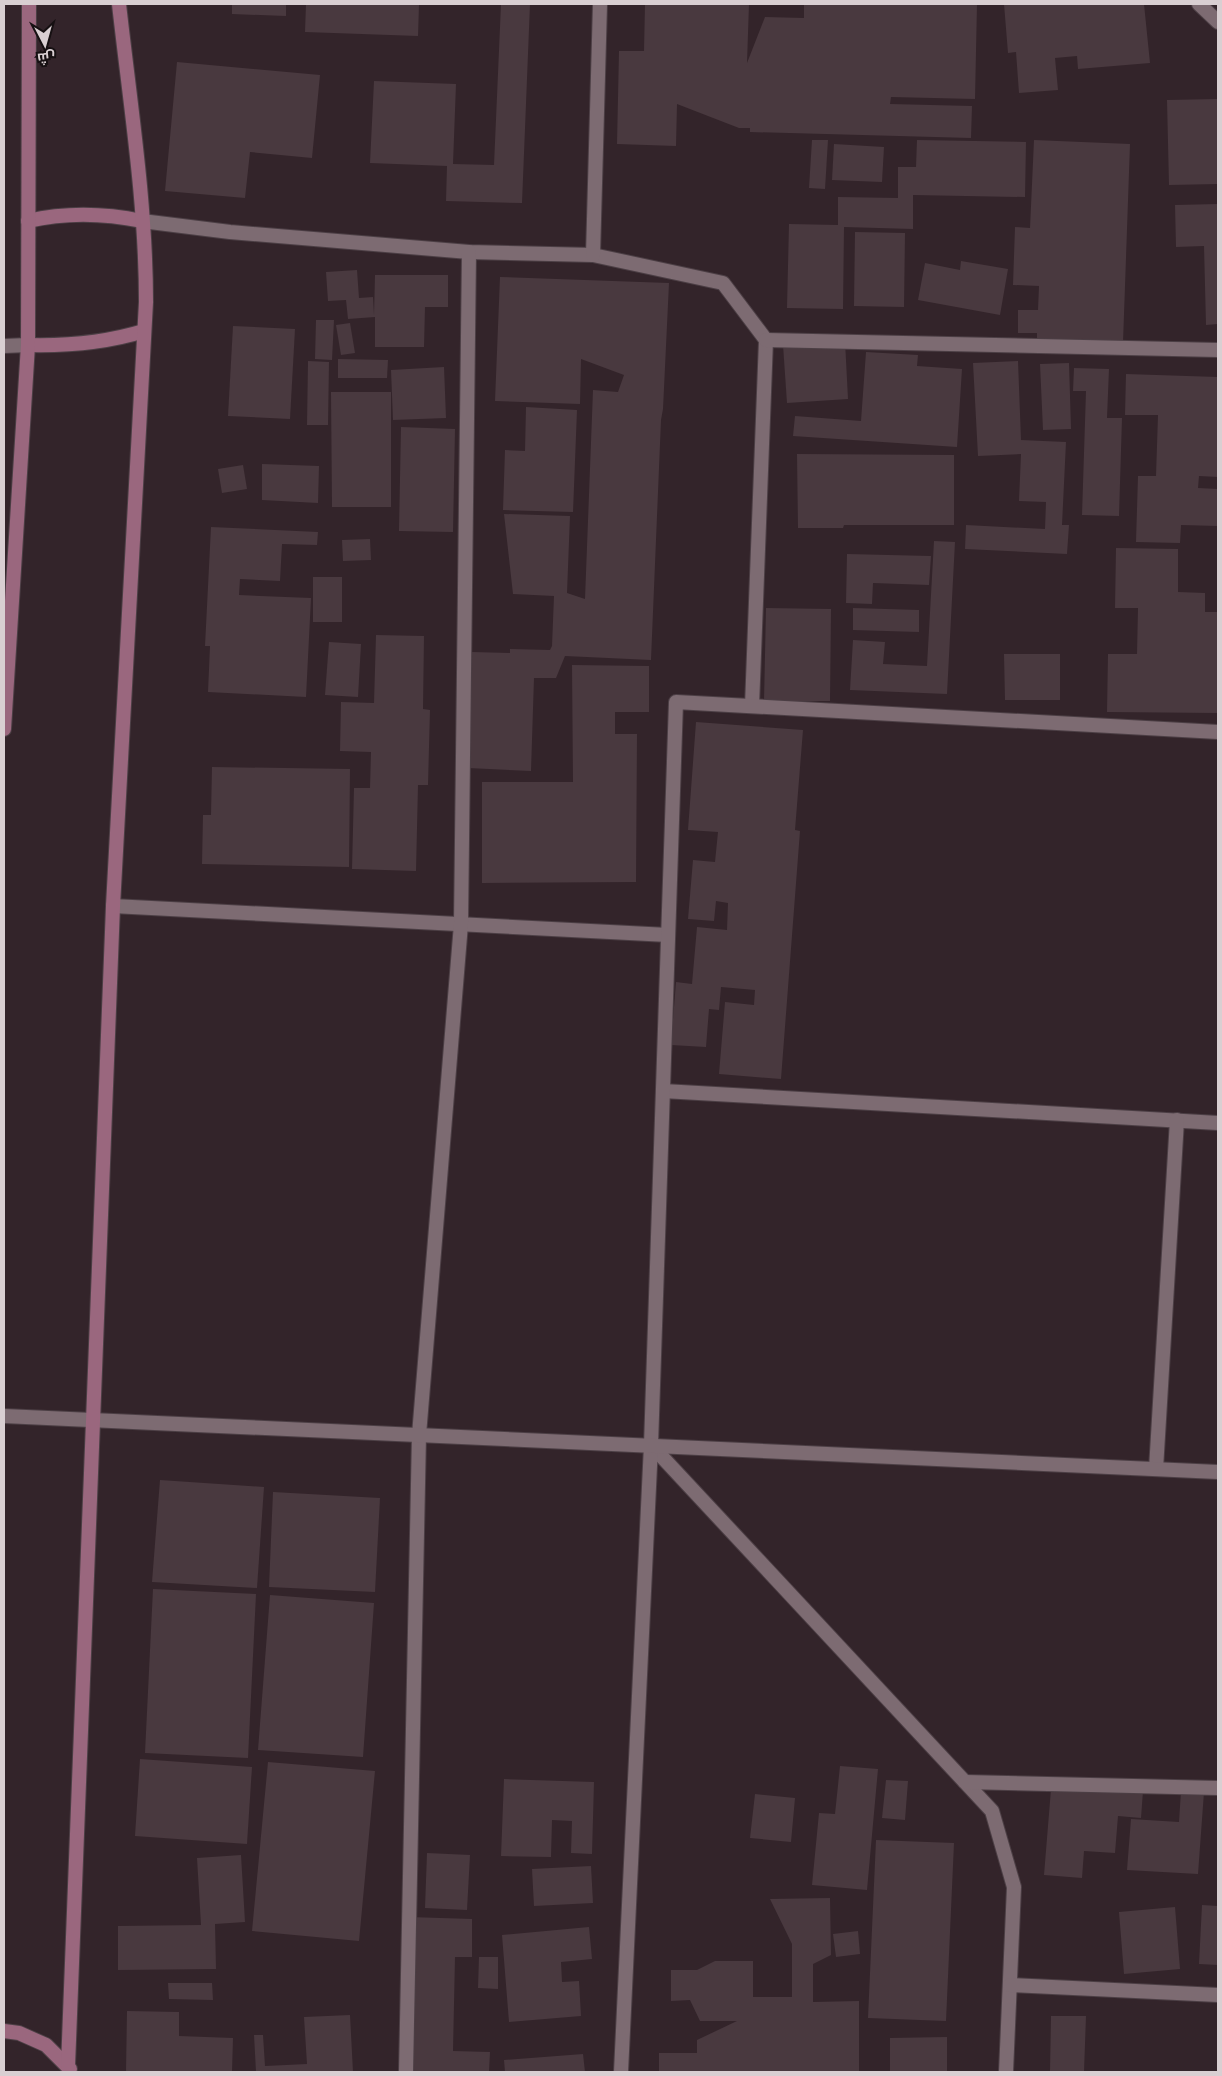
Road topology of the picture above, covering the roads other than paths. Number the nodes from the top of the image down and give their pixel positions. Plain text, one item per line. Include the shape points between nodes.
1 (29, 4) edge
2 (120, 4) edge
3 (600, 4) edge
4 (1199, 4) edge
5 (1218, 22) edge
6 (28, 221) junction
7 (142, 221) junction
8 (469, 252) junction
9 (593, 255) junction
10 (144, 332) junction
11 (766, 340) junction
12 (28, 345) junction
13 (4, 346) edge
14 (1218, 350) edge
15 (752, 706) junction
16 (4, 729) edge
17 (1218, 732) edge
18 (113, 906) junction
19 (461, 924) junction
20 (668, 935) junction
21 (663, 1091) junction
22 (1176, 1120) junction
23 (1218, 1123) edge
24 (4, 1416) edge
25 (93, 1419) junction
26 (419, 1434) junction
27 (651, 1445) junction
28 (1156, 1469) junction
29 (1218, 1472) edge
30 (965, 1782) junction
31 (1218, 1788) edge
32 (1010, 1985) junction
33 (1218, 1995) edge
34 (4, 2031) edge
35 (70, 2069) edge
36 (406, 2072) edge
37 (621, 2072) edge
38 (1006, 2072) edge

1 - 6 main road
2 - 7 main road
3 - 9 street
4 - 5 street
6 - 7 main road via 50,216 96,214
6 - 12 main road
7 - 8 street via 230,232
7 - 10 main road via 146,262
8 - 9 street
8 - 19 street
9 - 11 street via 723,282
10 - 12 main road via 90,344
10 - 18 main road
11 - 14 street
11 - 15 street
12 - 13 street
12 - 16 main road
15 - 17 street
15 - 20 street via 676,702
18 - 19 street
18 - 25 main road
19 - 20 street
19 - 26 street
20 - 21 street
21 - 22 street
21 - 27 street
22 - 23 street
22 - 28 street
24 - 25 street
25 - 26 street
25 - 35 main road
26 - 27 street
26 - 36 street
27 - 28 street
27 - 30 street
27 - 37 street
28 - 29 street
30 - 31 street
30 - 32 street via 992,1811 1014,1887
32 - 33 street
32 - 38 street
34 - 35 main road via 19,2032 46,2045

